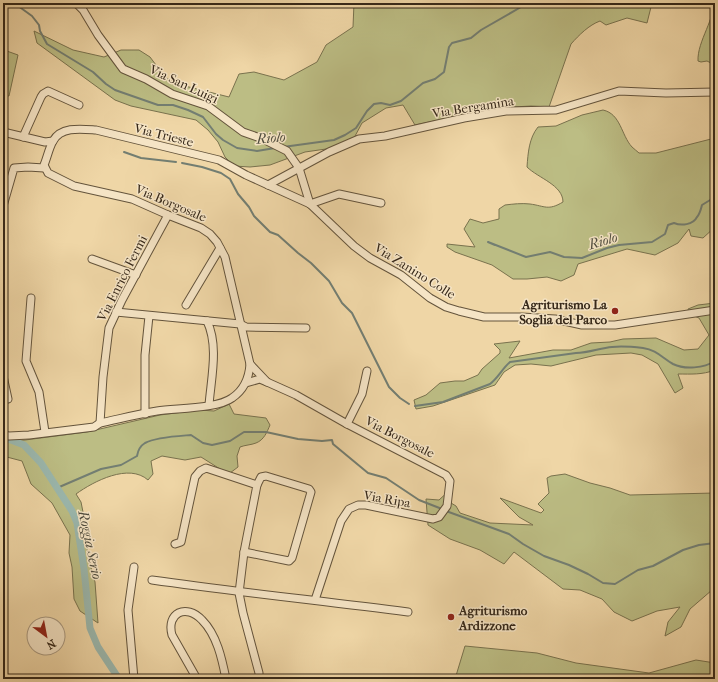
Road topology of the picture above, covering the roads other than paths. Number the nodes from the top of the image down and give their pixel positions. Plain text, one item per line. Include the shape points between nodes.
1 (76, 3) edge
2 (715, 92) edge
3 (79, 105) dead end
4 (3, 132) edge
5 (23, 137) junction
6 (53, 141) junction
7 (44, 168) junction
8 (298, 168) junction
9 (268, 185) junction
10 (5, 188) edge
11 (381, 203) dead end
12 (310, 204) junction
13 (3, 206) edge
14 (168, 215) junction
15 (220, 248) junction
16 (92, 259) dead end
17 (136, 275) junction
18 (31, 298) dead end
19 (186, 304) dead end
20 (715, 310) edge
21 (116, 312) junction
22 (149, 316) junction
23 (207, 321) junction
24 (240, 324) junction
25 (306, 328) dead end
26 (250, 364) junction
27 (367, 372) dead end
28 (3, 376) edge
29 (267, 382) junction
30 (246, 383) junction
31 (8, 399) dead end
32 (209, 405) junction
33 (145, 414) junction
34 (100, 423) junction
35 (347, 424) junction
36 (45, 432) junction
37 (6, 436) edge
38 (437, 470) joint
39 (257, 485) junction
40 (175, 544) dead end
41 (244, 552) junction
42 (134, 567) dead end
43 (152, 580) dead end
44 (240, 593) junction
45 (315, 600) junction
46 (408, 612) dead end
47 (134, 679) edge
48 (197, 679) edge
49 (226, 679) edge
50 (259, 679) edge

1 - 8 street, Via San Luigi via 123,69 172,94 208,106 243,132 286,150
2 - 8 street, Via Bergamina via 618,91 556,110 506,111 464,118 386,136 359,139
3 - 5 street via 48,91 45,92 40,97
4 - 5 street
5 - 6 street via 45,142
6 - 7 street
6 - 9 street, Via Trieste via 59,134 75,128 96,130 219,160
7 - 10 street via 14,168
7 - 14 street, Via Borgosale via 52,176 74,186 132,199
8 - 9 street, Via Bergamina
8 - 12 street, Via Zanino Colle
9 - 12 street, Via Zanino Colle
10 - 13 street
11 - 12 street via 339,194
12 - 20 street, Via Zanino Colle via 370,258 397,272 430,298 459,311 484,317 529,317 582,325 615,325
14 - 15 street, Via Borgosale via 201,228 210,234
14 - 17 street, Via Enrico Fermi
15 - 19 street
15 - 24 street, Via Borgosale via 230,272
16 - 17 street
17 - 21 street, Via Enrico Fermi
18 - 36 street via 26,361 38,392
21 - 22 street
21 - 34 street, Via Enrico Fermi via 106,343
22 - 23 street
22 - 33 street via 145,356
23 - 24 street
23 - 32 street via 213,346
24 - 25 street
24 - 26 street, Via Borgosale
26 - 29 street, Via Borgosale
26 - 30 street
27 - 35 street via 362,394
28 - 31 street
29 - 30 street, Via Borgosale via 260,379
29 - 35 street, Via Borgosale
30 - 32 street via 232,399
32 - 33 street
33 - 34 street
34 - 36 street
35 - 38 street, Via Borgosale
36 - 37 street
38 - 45 street, Via Ripa via 450,481 446,506 439,517 432,519 366,505 349,509 341,522
39 - 40 street via 206,468 200,471 195,477 181,542
39 - 41 street
39 - 41 street via 261,478 266,476 309,489 311,492 289,561
41 - 44 street
42 - 47 street via 128,610
43 - 44 street
44 - 45 street
44 - 50 street via 242,613
45 - 46 street
48 - 49 street via 170,628 177,613 185,611 196,615 211,632 217,644

